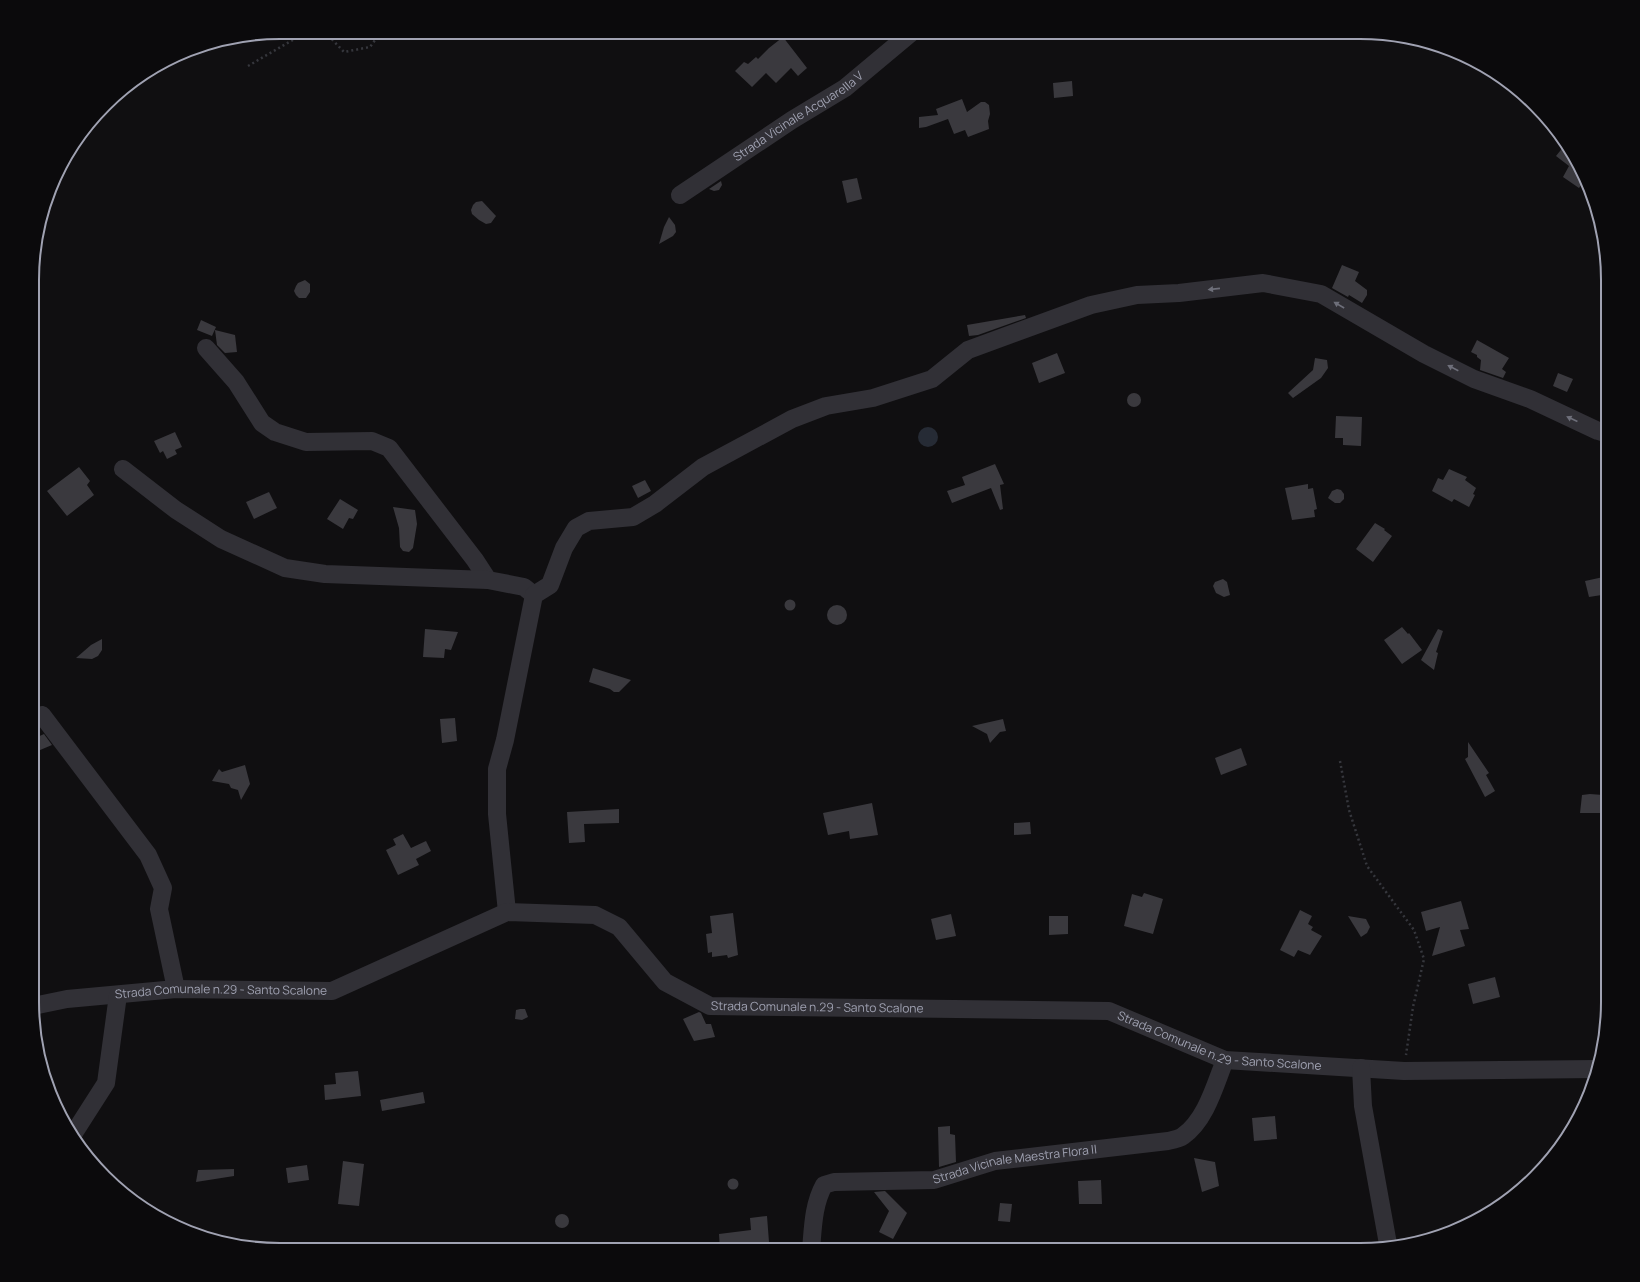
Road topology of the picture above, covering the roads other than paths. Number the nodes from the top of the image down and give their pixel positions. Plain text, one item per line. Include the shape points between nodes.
1 (904, 39) edge
2 (680, 195) dead end
3 (206, 348) dead end
4 (1601, 432) edge
5 (123, 469) dead end
6 (488, 580) junction
7 (534, 595) junction
8 (42, 715) dead end
9 (507, 912) junction
10 (176, 989) junction
11 (118, 995) junction
12 (39, 1005) edge
13 (1225, 1060) junction
14 (1361, 1068) junction
15 (1592, 1069) edge
16 (76, 1130) edge
17 (1388, 1241) edge
18 (812, 1243) edge

1 - 2 street, Strada Vicinale Acquarella V via 845,88
3 - 6 street via 236,382 262,423 275,432 306,442 372,441 389,448
4 -> 7 street via 1530,399 1474,379 1424,354 1321,294 1264,283 1137,295 1091,305 968,350 932,379 873,398 826,406 792,419 703,467 655,504 633,517 588,520 576,528 564,548 550,585
5 - 6 street via 176,510 221,539 285,568 325,574
6 - 7 street via 524,587
7 - 9 street via 497,769 497,814
8 - 10 street via 148,856 163,888 159,909
9 - 10 street, Strada Comunale n.29 - Santo Scalone via 332,991
9 - 13 street, Strada Comunale n.29 - Santo Scalone via 595,915 619,927 665,982 710,1006 1109,1011
10 - 11 street, Strada Comunale n.29 - Santo Scalone
11 - 12 street, Strada Comunale n.29 - Santo Scalone via 67,999
11 - 16 street via 106,1083
13 - 14 street, Strada Comunale n.29 - Santo Scalone
13 - 18 street, Strada Vicinale Maestra Flora II via 1195,1126 1182,1137 1168,1141 995,1161 934,1180 834,1182 824,1185 818,1196
14 - 15 street, Strada Comunale n.29 - Santo Scalone via 1404,1071
14 - 17 street via 1363,1106

